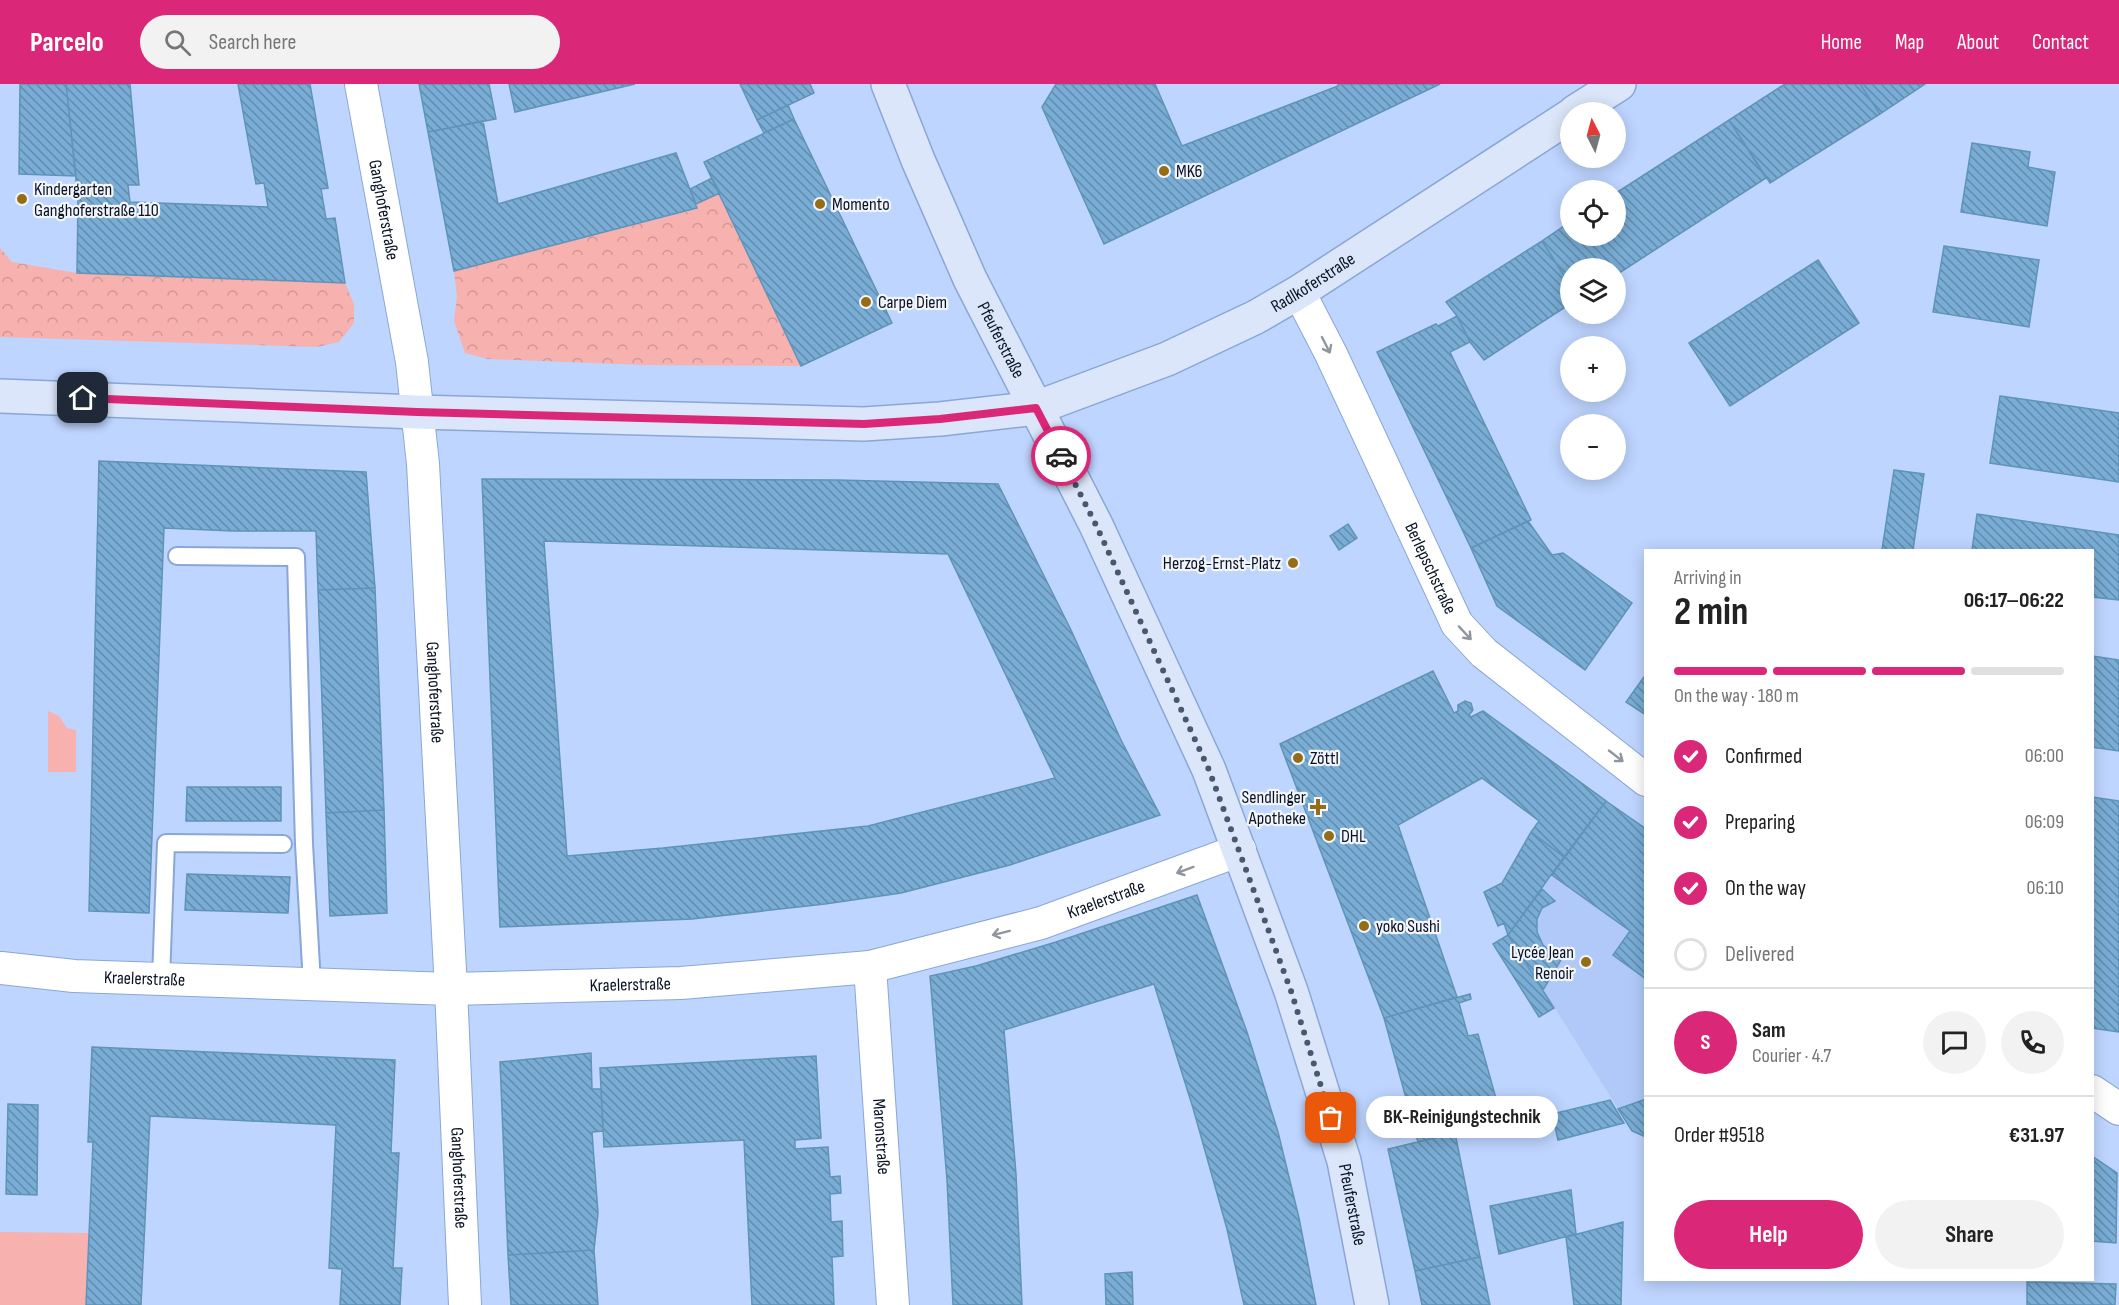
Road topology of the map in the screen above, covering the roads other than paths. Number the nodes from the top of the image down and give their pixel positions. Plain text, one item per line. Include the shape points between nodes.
1 (362, 84) edge
2 (888, 84) edge
3 (1619, 84) edge
4 (1591, 102) edge
5 (1560, 122) edge
6 (1299, 292) junction
7 (0, 396) edge
8 (1036, 408) junction
9 (417, 412) junction
10 (177, 556) dead end
11 (1644, 778) edge
12 (283, 844) dead end
13 (1240, 850) junction
14 (870, 967) junction
15 (0, 968) edge
16 (161, 979) junction
17 (312, 984) junction
18 (451, 988) junction
19 (2094, 1092) edge
20 (2119, 1109) edge
21 (465, 1305) edge
22 (894, 1305) edge
23 (1372, 1305) edge

1 - 9 street, Ganghoferstraße via 410,349
2 - 8 main road, Pfeuferstraße via 970,279
3 - 4 main road
5 - 6 main road, Radlkoferstraße
6 - 8 main road, Radlkoferstraße via 1167,359
6 -> 11 street, Berlepschstraße via 1457,624 1484,653
7 - 9 main road, Radlkoferstraße
8 - 9 main road, Radlkoferstraße via 864,424
8 - 13 main road, Pfeuferstraße via 1096,525 1209,770
9 - 18 street, Ganghoferstraße
10 - 17 lane via 296,557
12 - 16 lane via 166,843
13 -> 14 street, Kraelerstraße via 1041,923
13 - 23 main road, Pfeuferstraße via 1291,991 1344,1161
14 - 18 street, Kraelerstraße via 681,984
14 - 22 street, Maronstraße
15 - 16 street, Kraelerstraße
16 - 17 street, Kraelerstraße
17 - 18 street, Kraelerstraße
18 - 21 street, Ganghoferstraße
19 - 20 street

